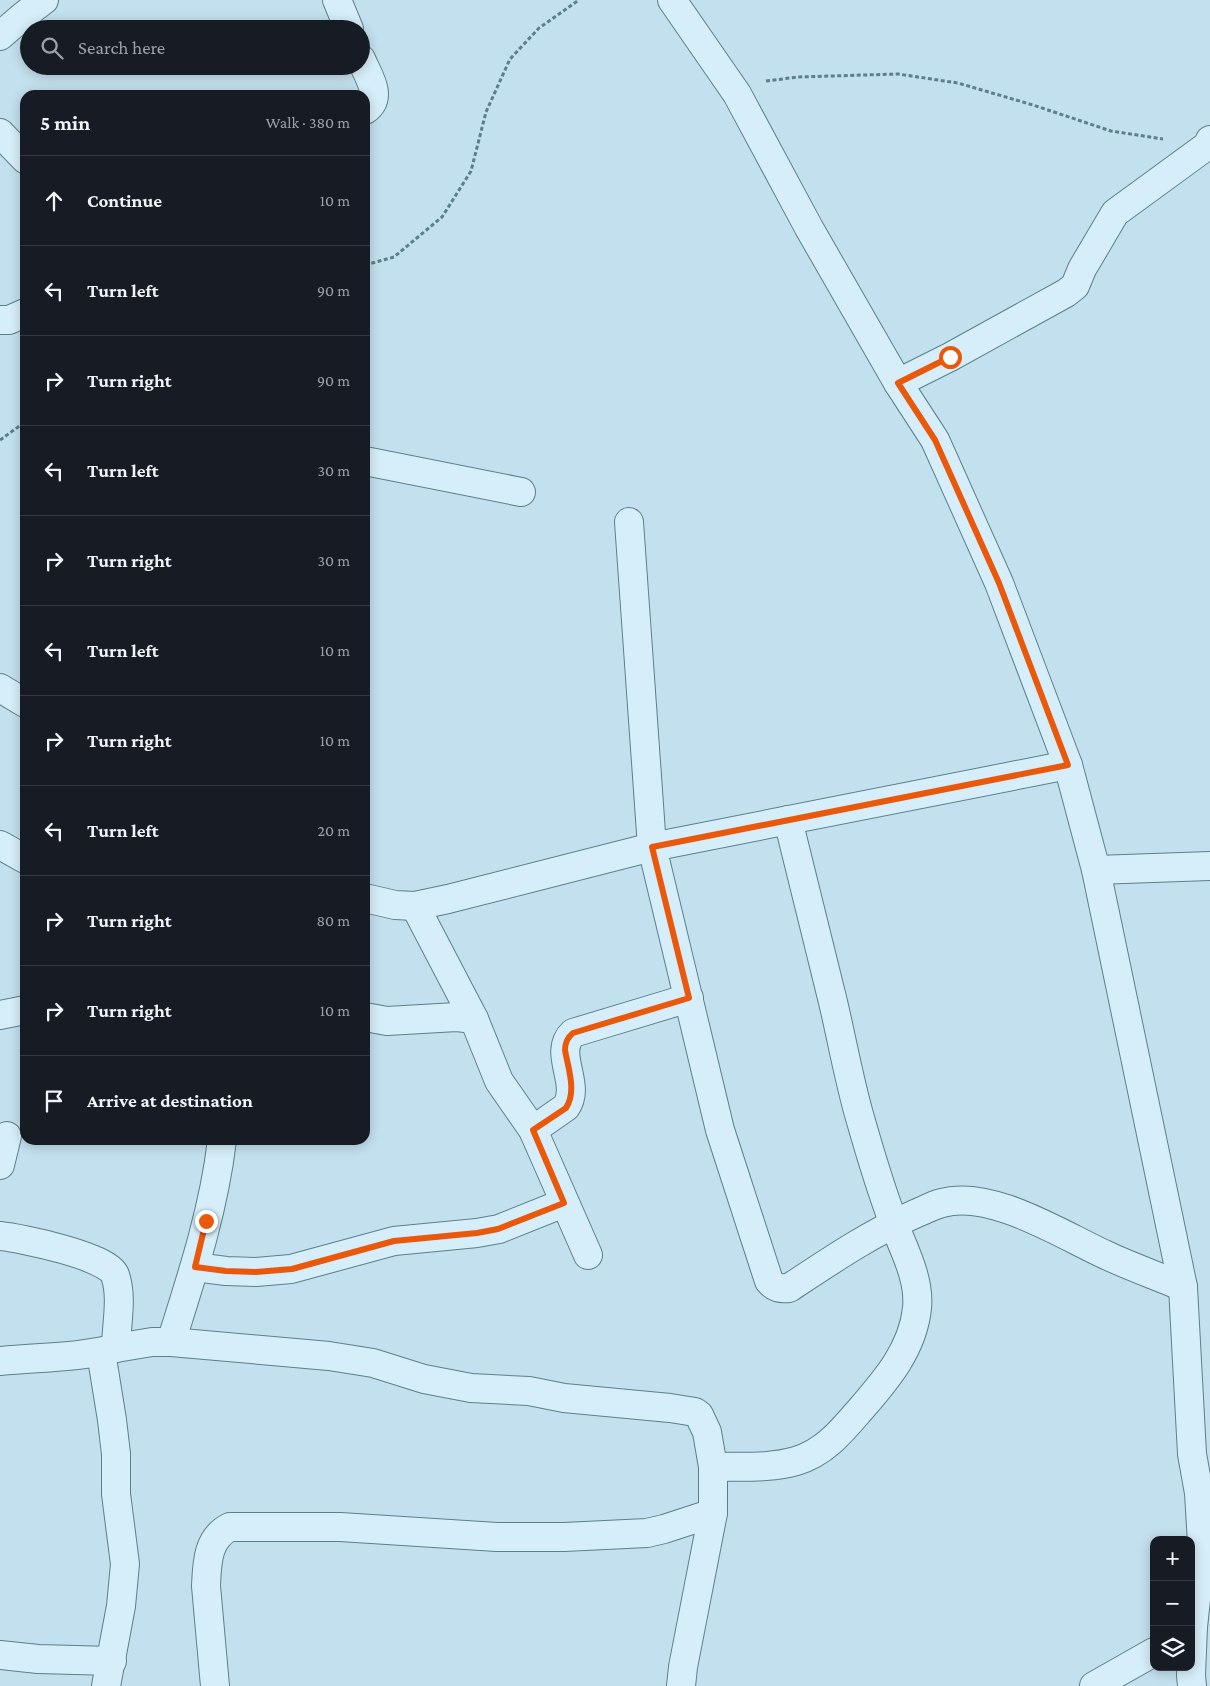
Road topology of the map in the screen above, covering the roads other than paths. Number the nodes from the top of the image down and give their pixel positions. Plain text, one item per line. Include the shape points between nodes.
1 (44, 0) edge
2 (337, 0) edge
3 (672, 0) edge
4 (345, 20) edge
5 (0, 36) edge
6 (368, 75) edge
7 (370, 104) edge
8 (0, 134) edge
9 (1209, 143) edge
10 (20, 154) edge
11 (20, 315) edge
12 (0, 320) edge
13 (898, 383) junction
14 (370, 462) edge
15 (521, 492) dead end
16 (629, 522) dead end
17 (0, 688) edge
18 (20, 700) edge
19 (1068, 765) junction
20 (788, 820) junction
21 (0, 845) edge
22 (652, 847) junction
23 (20, 856) edge
24 (1210, 866) edge
25 (1096, 870) junction
26 (370, 899) edge
27 (416, 906) junction
28 (689, 998) junction
29 (20, 1011) edge
30 (0, 1015) edge
31 (370, 1018) edge
32 (474, 1019) junction
33 (533, 1130) junction
34 (11, 1136) edge
35 (221, 1145) edge
36 (0, 1165) edge
37 (564, 1203) junction
38 (894, 1223) junction
39 (0, 1236) edge
40 (588, 1255) dead end
41 (195, 1267) junction
42 (1183, 1287) junction
43 (171, 1342) junction
44 (109, 1350) junction
45 (0, 1361) edge
46 (1190, 1389) junction
47 (1210, 1407) edge
48 (713, 1467) junction
49 (713, 1513) junction
50 (1192, 1626) edge
51 (1150, 1654) edge
52 (0, 1655) edge
53 (1191, 1671) edge
54 (109, 1674) edge
55 (215, 1686) edge
56 (680, 1686) edge
57 (1094, 1686) edge
58 (1192, 1686) edge

1 - 5 street
2 - 4 street
3 - 13 street via 737,94
6 - 7 street via 375,93
8 - 10 street
9 - 13 street via 1115,213 1070,290
11 - 12 street
13 - 19 street via 935,440 999,583
14 - 15 street
16 - 22 street
17 - 18 street
19 - 20 street
19 - 25 street
20 - 22 street
20 - 38 street via 859,1116
21 - 23 street
22 - 27 street
22 - 28 street
24 - 25 street
25 - 42 street
26 - 27 street
27 - 32 street
28 - 33 street via 573,1033 565,1050 571,1090 568,1104
28 - 38 street via 720,1130 769,1281 774,1287 789,1288
29 - 30 street
31 - 32 street via 387,1021
32 - 33 street via 499,1081
33 - 37 street
34 - 36 street
35 - 41 street
37 - 40 street
37 - 41 street via 498,1229 394,1241 292,1269 249,1272
38 - 42 street via 942,1203 976,1201 1017,1214 1106,1256
38 - 48 street via 906,1253 917,1305 907,1344 887,1379 844,1429 814,1454 773,1466
39 - 44 street via 68,1251 110,1269 119,1293
41 - 43 street
42 - 46 street
43 - 44 street
43 - 48 street via 356,1360 471,1388 529,1391 564,1398 690,1410 699,1415 708,1432
44 - 45 street
44 - 54 street via 116,1494 126,1564
46 - 47 street
46 - 50 street via 1192,1454 1199,1493 1202,1543
48 - 49 street
49 - 55 street via 647,1533 574,1537 497,1537 340,1526 230,1527 213,1544 207,1571
49 - 56 street
51 - 57 street
52 - 54 street via 38,1659
53 - 58 street

